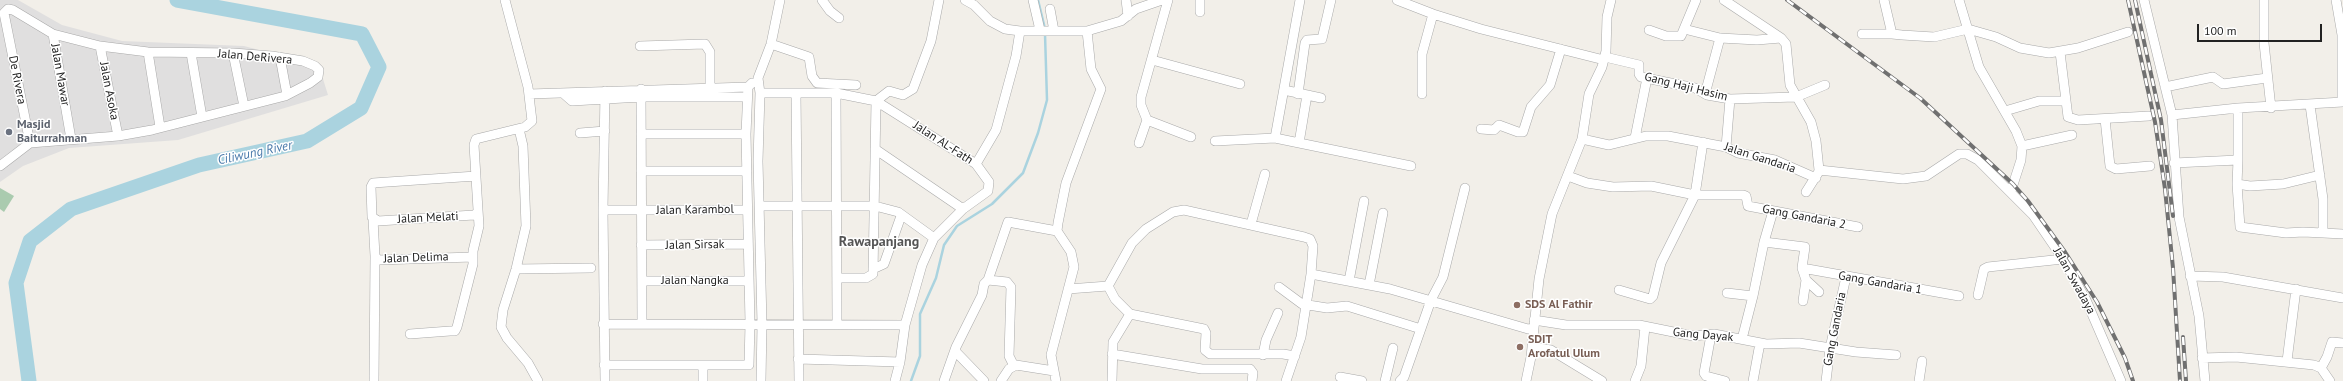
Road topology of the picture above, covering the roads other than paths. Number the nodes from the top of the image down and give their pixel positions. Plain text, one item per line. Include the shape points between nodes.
1 (505, 0) edge
2 (780, 0) edge
3 (822, 0) edge
4 (939, 0) edge
5 (965, 0) edge
6 (1033, 0) edge
7 (1126, 0) edge
8 (1162, 0) edge
9 (1168, 0) edge
10 (1200, 0) edge
11 (1300, 0) edge
12 (1331, 0) edge
13 (1397, 0) edge
14 (1611, 0) edge
15 (1696, 0) edge
16 (1724, 0) edge
17 (1884, 0) edge
18 (1959, 0) edge
19 (2144, 0) edge
20 (2264, 0) edge
21 (2336, 0) edge
22 (1151, 1) edge
23 (1422, 5) edge
24 (1050, 9) dead end
25 (12, 10) joint
26 (1200, 12) dead end
27 (1433, 14) junction
28 (1128, 16) junction
29 (839, 18) dead end
30 (1684, 29) junction
31 (1968, 29) junction
32 (1046, 30) junction
33 (1649, 30) dead end
34 (1020, 31) junction
35 (1087, 31) junction
36 (2128, 32) dead end
37 (53, 34) junction
38 (1862, 34) dead end
39 (1892, 34) junction
40 (1720, 38) junction
41 (1781, 38) junction
42 (771, 44) junction
43 (100, 46) junction
44 (640, 46) dead end
45 (1562, 49) junction
46 (148, 52) junction
47 (2060, 52) junction
48 (192, 53) junction
49 (233, 53) junction
50 (280, 57) junction
51 (1604, 58) junction
52 (1152, 60) junction
53 (758, 78) junction
54 (1647, 78) junction
55 (2267, 78) junction
56 (1240, 84) dead end
57 (856, 85) dead end
58 (1825, 85) dead end
59 (710, 87) junction
60 (748, 87) junction
61 (2165, 87) junction
62 (1284, 92) junction
63 (641, 93) junction
64 (760, 93) junction
65 (796, 93) junction
66 (836, 93) junction
67 (287, 94) junction
68 (529, 94) junction
69 (1422, 94) dead end
70 (1705, 94) junction
71 (605, 95) junction
72 (1303, 95) junction
73 (746, 97) junction
74 (1796, 97) junction
75 (1321, 98) dead end
76 (1730, 99) junction
77 (2065, 100) junction
78 (876, 101) junction
79 (2342, 102) edge
80 (2310, 105) junction
81 (244, 106) junction
82 (2238, 108) junction
83 (2271, 108) junction
84 (2005, 111) junction
85 (2172, 115) junction
86 (2149, 116) dead end
87 (202, 117) junction
88 (2105, 119) junction
89 (1147, 120) junction
90 (160, 127) junction
91 (519, 129) junction
92 (1481, 129) dead end
93 (605, 131) junction
94 (580, 133) dead end
95 (641, 134) junction
96 (746, 134) junction
97 (2072, 135) dead end
98 (118, 136) junction
99 (1191, 137) dead end
100 (1275, 138) junction
101 (1635, 138) junction
102 (71, 139) junction
103 (1582, 139) junction
104 (1214, 141) dead end
105 (1703, 142) junction
106 (30, 143) junction
107 (1140, 143) dead end
108 (1299, 143) junction
109 (2022, 146) junction
110 (1726, 147) junction
111 (875, 149) junction
112 (2238, 160) junction
113 (758, 161) junction
114 (2174, 163) junction
115 (976, 164) junction
116 (0, 166) edge
117 (1411, 166) dead end
118 (2150, 166) dead end
119 (747, 167) junction
120 (642, 171) junction
121 (1265, 174) dead end
122 (1818, 174) junction
123 (2320, 175) junction
124 (476, 176) junction
125 (1568, 176) junction
126 (2237, 184) junction
127 (1465, 188) dead end
128 (2011, 191) junction
129 (1806, 192) dead end
130 (1695, 195) junction
131 (1364, 200) dead end
132 (760, 206) junction
133 (796, 206) junction
134 (836, 206) junction
135 (875, 206) junction
136 (963, 209) junction
137 (603, 210) junction
138 (747, 210) junction
139 (642, 211) junction
140 (1773, 211) junction
141 (477, 213) junction
142 (1383, 213) dead end
143 (901, 216) junction
144 (375, 220) junction
145 (1251, 224) junction
146 (1858, 227) dead end
147 (1057, 232) junction
148 (2323, 233) junction
149 (2343, 234) edge
150 (934, 238) junction
151 (1764, 242) junction
152 (748, 244) junction
153 (642, 245) junction
154 (375, 256) junction
155 (473, 257) junction
156 (2063, 258) junction
157 (591, 268) dead end
158 (1802, 268) junction
159 (516, 269) junction
160 (874, 269) junction
161 (1310, 274) junction
162 (2190, 276) junction
163 (1846, 277) junction
164 (837, 278) junction
165 (988, 280) junction
166 (1806, 280) junction
167 (642, 281) junction
168 (748, 281) junction
169 (1349, 281) junction
170 (1369, 285) junction
171 (1108, 286) junction
172 (1278, 287) dead end
173 (1068, 289) junction
174 (2296, 289) junction
175 (1619, 290) dead end
176 (1818, 292) dead end
177 (1728, 293) dead end
178 (1978, 295) dead end
179 (1753, 296) junction
180 (1959, 296) dead end
181 (2343, 298) edge
182 (1431, 300) junction
183 (1803, 300) dead end
184 (1308, 305) junction
185 (1278, 313) dead end
186 (1130, 314) junction
187 (756, 323) junction
188 (837, 323) junction
189 (603, 324) junction
190 (642, 324) junction
191 (798, 324) junction
192 (905, 324) junction
193 (1534, 324) junction
194 (1645, 327) junction
195 (1421, 329) junction
196 (410, 334) dead end
197 (1711, 335) junction
198 (1742, 339) junction
199 (1760, 342) junction
200 (2343, 343) edge
201 (1532, 347) junction
202 (1393, 348) dead end
203 (1830, 348) junction
204 (955, 351) junction
205 (1112, 354) junction
206 (1263, 355) junction
207 (1896, 355) dead end
208 (1295, 356) junction
209 (2202, 358) junction
210 (798, 359) junction
211 (1922, 361) dead end
212 (2287, 361) junction
213 (900, 362) junction
214 (604, 365) junction
215 (703, 365) junction
216 (1014, 366) junction
217 (2321, 368) junction
218 (1054, 370) junction
219 (1253, 377) edge
220 (1340, 377) dead end
221 (1406, 380) edge
222 (374, 381) edge
223 (538, 381) edge
224 (605, 381) edge
225 (704, 381) edge
226 (761, 381) edge
227 (799, 381) edge
228 (895, 381) edge
229 (944, 381) edge
230 (984, 381) edge
231 (1001, 381) edge
232 (1056, 381) edge
233 (1112, 381) edge
234 (1286, 381) edge
235 (1358, 381) edge
236 (1385, 381) edge
237 (1526, 381) edge
238 (1602, 381) edge
239 (1635, 381) edge
240 (1725, 381) edge
241 (1753, 381) edge
242 (1826, 381) edge
243 (1919, 381) edge
244 (2121, 381) edge
245 (2205, 381) edge
246 (2330, 381) edge

1 - 68 street
2 - 42 street
3 - 29 street
4 - 78 street via 931,41 913,89 903,95 888,91
5 - 34 street via 990,21 1005,29
6 - 32 street
7 - 28 street
8 - 22 street
9 - 52 street
10 - 26 street
11 - 62 street
12 - 72 street via 1322,39 1307,40 1305,44
13 - 23 street
14 - 51 street
15 - 30 street
16 - 41 street
17 - 39 street
18 - 31 street
19 - 61 street
20 - 55 street
21 - 79 street via 2342,35
22 - 28 street
23 - 27 street
24 - 32 street
25 - 37 street, Jalan DeRivera
25 - 106 street, De Rivera via 4,12
27 - 45 street
27 - 69 street via 1422,54
28 - 35 street via 1121,21
30 - 33 street via 1679,37
30 - 40 street
31 - 39 street via 1930,37
31 - 47 street via 2031,50
31 - 84 street via 1983,75
32 - 34 street
32 - 35 street
34 - 115 street via 1016,56 996,130
35 - 147 street via 1091,69 1101,89 1066,183
36 - 47 street
37 - 43 street, Jalan DeRivera
37 - 102 street, Jalan Mawar
38 - 39 street
40 - 41 street
40 - 70 street
41 - 74 street via 1786,44 1790,86
42 - 53 street
42 - 57 street via 809,57 812,76 817,83
43 - 46 street, Jalan DeRivera
43 - 98 street, Jalan Asoka
44 - 59 street via 705,44 710,52
45 - 51 street
45 - 92 street via 1550,85 1531,106 1523,132 1499,125 1494,130
46 - 48 street, Jalan DeRivera
46 - 90 street
47 - 77 street
48 - 49 street, Jalan DeRivera
48 - 87 street
49 - 50 street, Jalan DeRivera
49 - 81 street
50 - 67 street
50 - 67 street, Jalan DeRivera via 303,61 319,70 318,76 310,83
51 - 54 street, Gang Haji Hasim via 1639,65 1640,76
51 - 103 street via 1589,94
52 - 56 street
52 - 89 street via 1141,98 1142,111
53 - 60 street
53 - 64 street
54 - 70 street, Gang Haji Hasim via 1695,88
54 - 101 street
55 - 61 street via 2223,84 2212,78
55 - 83 street
58 - 74 street
59 - 60 street
59 - 63 street
60 - 73 street
61 - 85 street
62 - 72 street
62 - 100 street
63 - 71 street
63 - 73 street
63 - 95 street
64 - 65 street, Jalan AL-Fath
64 - 113 street
65 - 66 street, Jalan AL-Fath
65 - 133 street
66 - 78 street, Jalan AL-Fath
66 - 134 street
67 - 81 street, Jalan DeRivera
68 - 71 street via 564,94 572,101
68 - 91 street via 532,121 529,126
70 - 76 street, Gang Haji Hasim
71 - 93 street
72 - 75 street
72 - 108 street
73 - 96 street
74 - 76 street, Gang Haji Hasim
74 - 122 street via 1811,122 1816,141
76 - 110 street
77 - 84 street via 2039,101
77 - 88 street via 2066,113 2072,119
78 - 111 street
78 - 115 street, Jalan AL-Fath
79 - 80 street
80 - 83 street
80 - 123 street
81 - 87 street, Jalan DeRivera
82 - 83 street
82 - 85 street
82 - 112 street
84 - 109 street
85 - 114 street
86 - 88 street
87 - 90 street, Jalan DeRivera
88 - 118 street via 2110,166 2116,169
89 - 99 street
89 - 107 street
90 - 98 street, Jalan DeRivera
91 - 124 street via 476,139
91 - 159 street via 523,146 526,226
93 - 94 street
93 - 137 street
95 - 96 street
95 - 120 street
96 - 119 street
97 - 109 street
98 - 102 street, Jalan DeRivera
100 - 104 street
100 - 108 street
101 - 103 street via 1609,145
101 - 105 street via 1668,136
102 - 106 street, Jalan DeRivera
103 - 125 street
105 - 110 street, Jalan Gandaria
105 - 130 street
106 - 116 street
108 - 117 street
109 - 128 street via 2021,160
110 - 122 street, Jalan Gandaria
111 - 135 street
111 - 136 street
112 - 114 street
112 - 126 street
113 - 119 street
113 - 132 street
114 - 162 street via 2183,241
115 - 136 street, Jalan AL-Fath via 989,182 990,188
119 - 120 street
119 - 138 street
120 - 139 street
121 - 145 street
122 - 128 street, Jalan Gandaria via 1892,179 1926,176 1953,157 1967,154 1978,160
122 - 129 street
123 - 126 street via 2283,184
123 - 148 street
124 - 141 street
124 - 144 street, Jalan Delima via 373,183 371,187
125 - 130 street, Gang Gandaria 2 via 1599,186 1650,186
125 - 193 street via 1552,214 1539,280
126 - 148 street via 2240,227 2286,233
127 - 182 street via 1443,277
128 - 156 street, Jalan Swadaya via 2033,214
130 - 140 street, Gang Gandaria 2 via 1742,195 1746,196 1748,206
130 - 175 street via 1661,263 1654,296 1650,299
131 - 169 street
132 - 133 street
132 - 187 street
133 - 134 street
133 - 191 street
134 - 135 street
134 - 164 street
135 - 143 street via 890,208
135 - 160 street
136 - 150 street, Jalan AL-Fath
137 - 139 street, Jalan Karambol
137 - 189 street
138 - 139 street, Jalan Karambol
138 - 152 street
139 - 153 street
140 - 146 street, Gang Gandaria 2
140 - 151 street
141 - 144 street, Jalan Melati via 474,216
141 - 155 street via 479,226
142 - 170 street
143 - 150 street
143 - 160 street via 884,264
144 - 154 street, Jalan Delima
145 - 161 street via 1310,239 1313,246
145 - 171 street via 1191,211 1179,211 1162,218 1132,243
147 - 165 street via 1008,222
147 - 173 street via 1072,252 1074,267
148 - 149 street
150 - 192 street, Jalan AL-Fath via 922,265
151 - 158 street via 1805,247
151 - 179 street
152 - 153 street, Jalan Sirsak
152 - 168 street
153 - 167 street
154 - 155 street, Jalan Delima via 382,261
154 - 222 street
155 - 196 street via 455,331
156 - 178 street via 1984,268
156 - 244 street, Jalan Swadaya via 2086,300
157 - 159 street
158 - 163 street, Gang Gandaria 1
158 - 166 street
159 - 223 street via 503,310 501,327
160 - 164 street via 873,274 866,278
161 - 169 street, Gang Dayak
161 - 184 street
162 - 174 street via 2223,276
162 - 209 street via 2199,316
163 - 180 street, Gang Gandaria 1
163 - 203 street, Gang Gandaria
164 - 188 street
165 - 204 street
165 - 216 street via 1007,282 1011,287 1009,356
166 - 176 street
166 - 183 street
167 - 168 street, Jalan Nangka
167 - 190 street
168 - 187 street
169 - 170 street, Gang Dayak
170 - 182 street, Gang Dayak
171 - 173 street
171 - 186 street via 1115,299
172 - 184 street via 1295,301
173 - 218 street via 1051,355
174 - 181 street
174 - 212 street
177 - 179 street
179 - 198 street
182 - 193 street, Gang Dayak via 1528,328
182 - 195 street
184 - 195 street via 1327,308 1347,306
184 - 208 street
185 - 206 street via 1266,340
186 - 205 street via 1113,342
186 - 206 street via 1204,329 1205,350 1210,354
187 - 190 street
187 - 191 street
187 - 215 street via 749,365
187 - 226 street
188 - 191 street
188 - 192 street
189 - 190 street
189 - 214 street
191 - 210 street
192 - 213 street, Jalan AL-Fath
193 - 194 street, Gang Dayak
193 - 201 street
194 - 197 street, Gang Dayak via 1693,336
194 - 239 street via 1641,366
195 - 221 street
197 - 198 street, Gang Dayak
197 - 240 street via 1704,373 1706,376
198 - 199 street, Gang Dayak
199 - 203 street, Gang Dayak via 1799,343
199 - 241 street
200 - 217 street via 2332,342
201 - 237 street
201 - 238 street via 1552,350
202 - 236 street
203 - 207 street, Gang Dayak
203 - 242 street, Gang Gandaria
204 - 229 street
204 - 230 street
205 - 219 street via 1202,369 1250,369
205 - 233 street
206 - 208 street
208 - 234 street
209 - 212 street via 2236,357
209 - 245 street
210 - 213 street
210 - 227 street
211 - 243 street
212 - 217 street
213 - 228 street, Jalan AL-Fath
214 - 215 street
214 - 224 street
215 - 225 street
216 - 218 street
216 - 231 street via 1008,369
217 - 246 street
218 - 232 street
220 - 235 street

